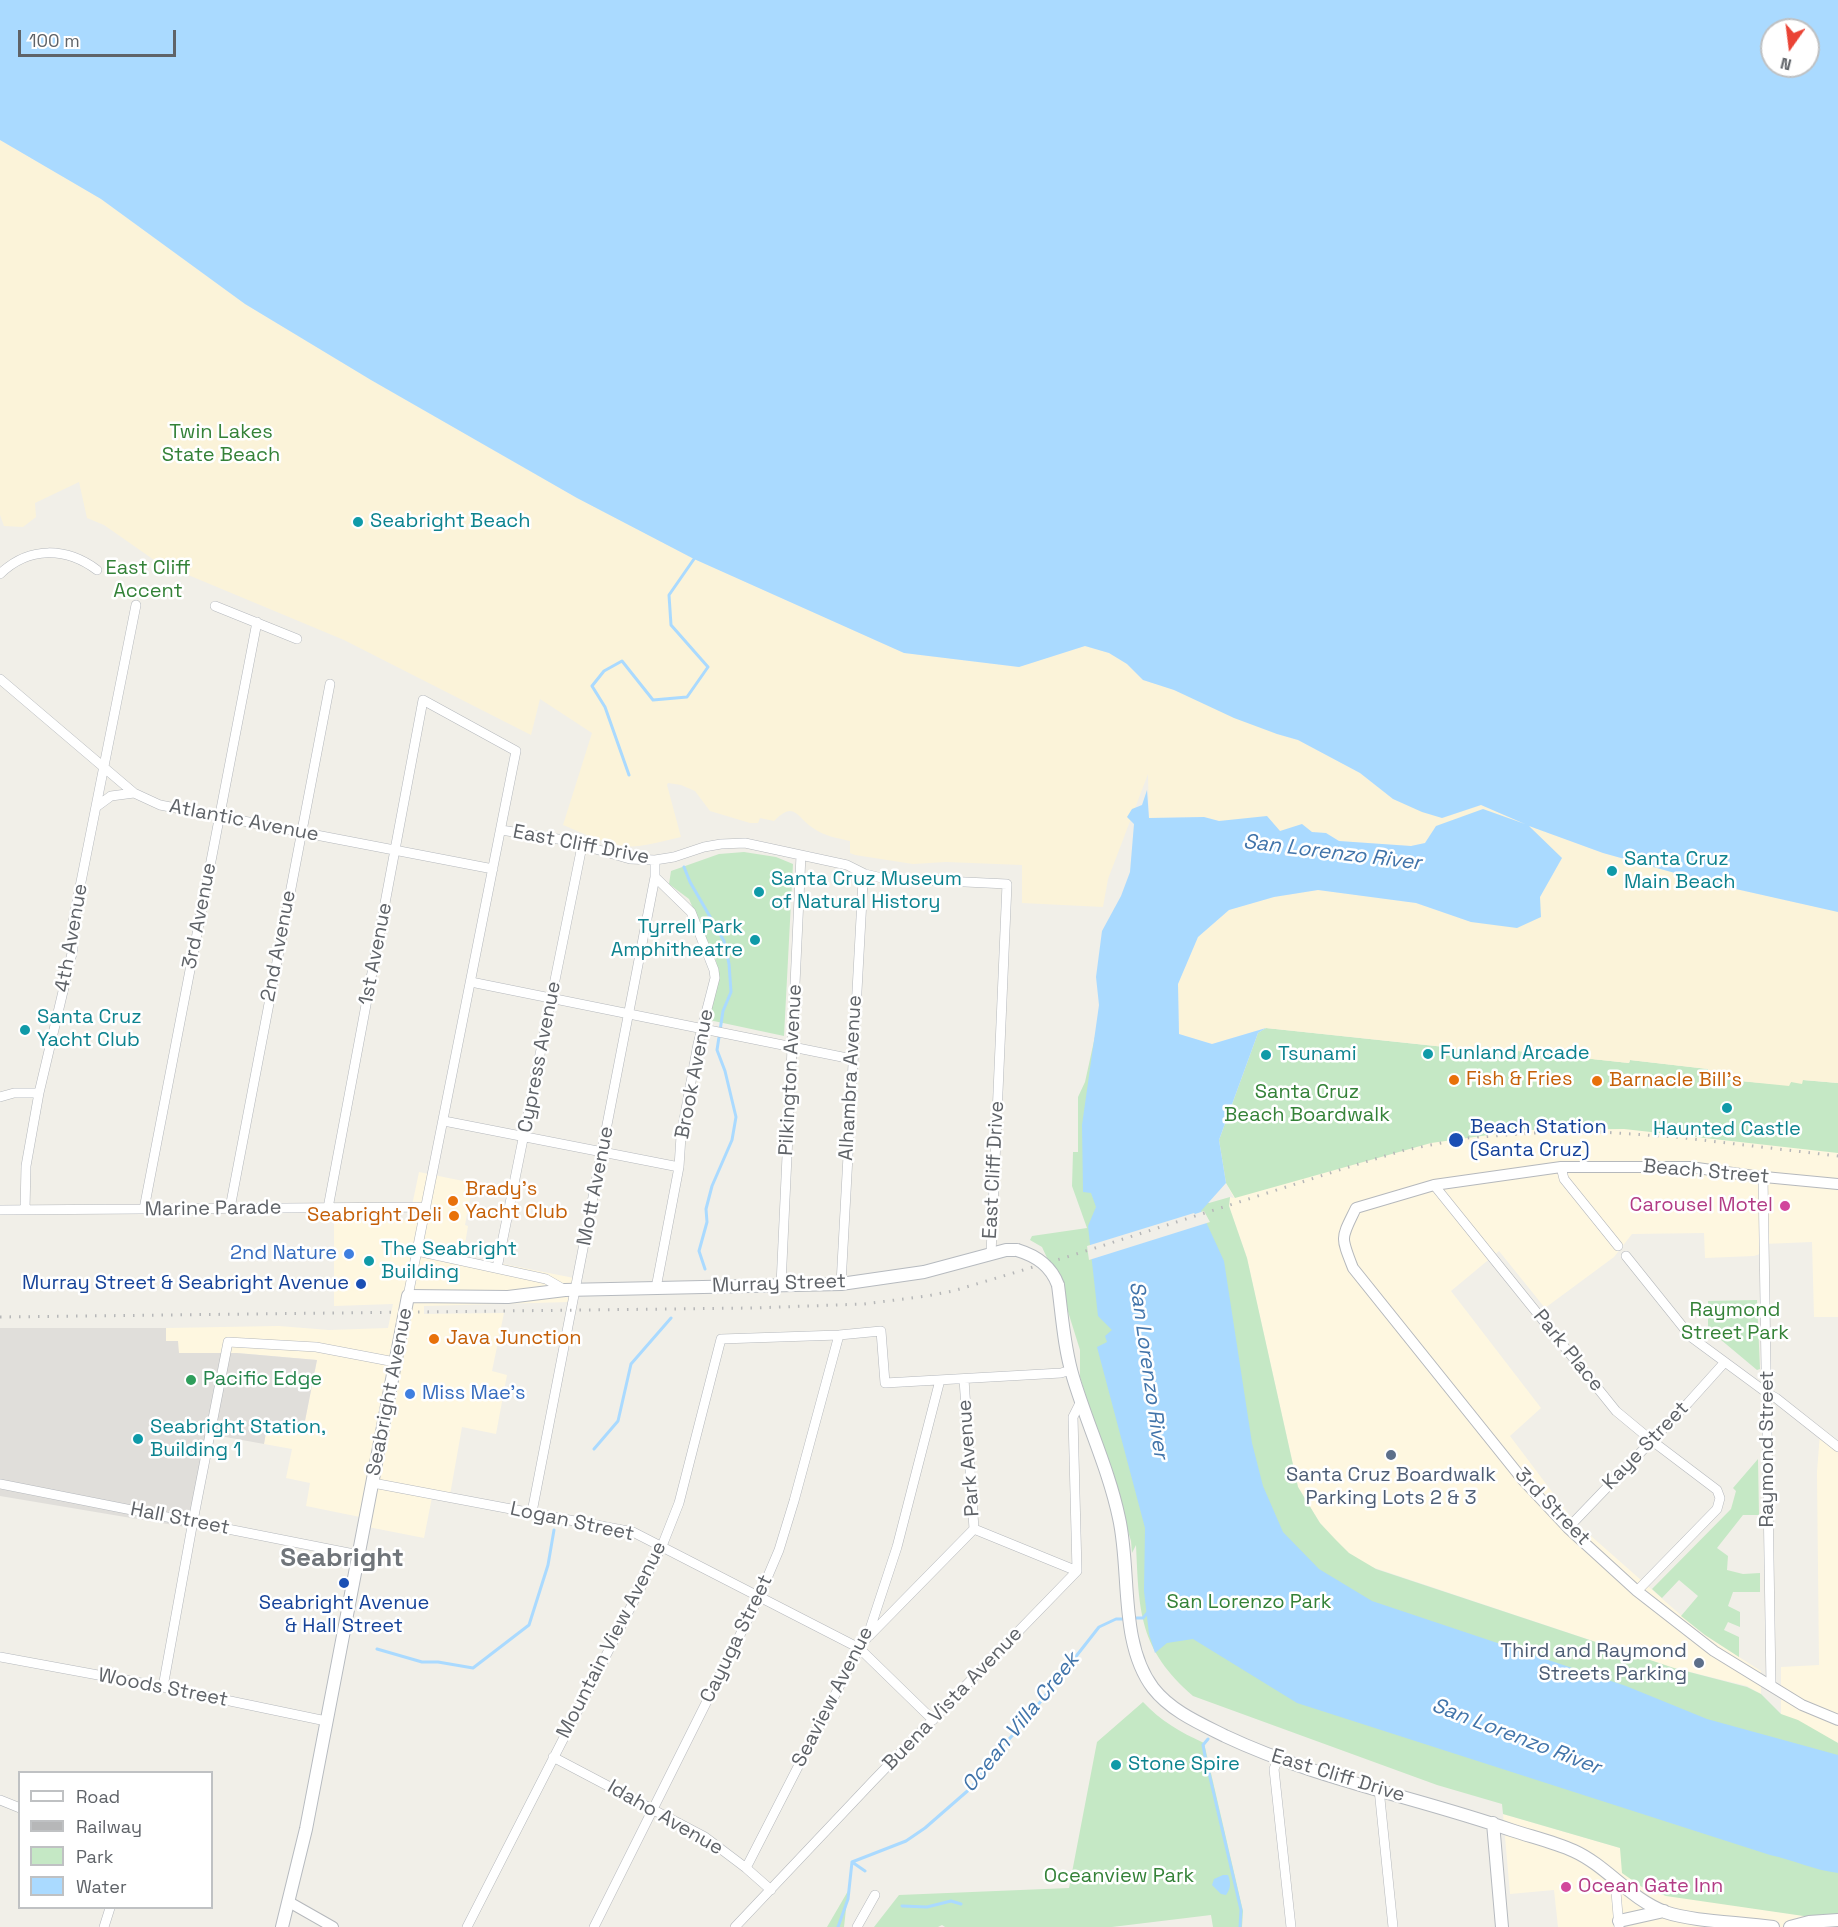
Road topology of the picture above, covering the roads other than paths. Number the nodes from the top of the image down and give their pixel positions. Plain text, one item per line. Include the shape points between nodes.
1 (97, 570) dead end
2 (0, 574) edge
3 (136, 605) dead end
4 (215, 606) dead end
5 (257, 622) junction
6 (297, 639) dead end
7 (0, 680) edge
8 (330, 684) dead end
9 (516, 751) joint
10 (104, 766) junction
11 (134, 793) junction
12 (96, 807) junction
13 (219, 816) junction
14 (501, 830) junction
15 (301, 832) junction
16 (582, 846) junction
17 (395, 850) junction
18 (801, 855) junction
19 (655, 860) junction
20 (493, 869) junction
21 (866, 874) junction
22 (655, 877) junction
23 (471, 982) junction
24 (551, 1000) junction
25 (629, 1016) junction
26 (703, 1029) junction
27 (792, 1046) junction
28 (852, 1059) junction
29 (39, 1093) junction
30 (0, 1097) edge
31 (444, 1121) junction
32 (524, 1137) junction
33 (603, 1151) junction
34 (679, 1167) junction
35 (1561, 1167) junction
36 (1763, 1176) junction
37 (1838, 1184) edge
38 (1434, 1185) junction
39 (426, 1207) junction
40 (230, 1208) junction
41 (328, 1208) junction
42 (144, 1209) junction
43 (0, 1210) edge
44 (25, 1210) junction
45 (1343, 1235) joint
46 (1618, 1246) dead end
47 (417, 1251) junction
48 (991, 1254) junction
49 (1626, 1256) dead end
50 (497, 1268) junction
51 (841, 1284) junction
52 (780, 1285) junction
53 (656, 1288) junction
54 (570, 1290) junction
55 (408, 1296) junction
56 (839, 1335) junction
57 (395, 1362) junction
58 (1724, 1363) junction
59 (1071, 1370) junction
60 (964, 1379) junction
61 (940, 1380) junction
62 (1767, 1394) junction
63 (1081, 1401) junction
64 (1087, 1416) junction
65 (1073, 1434) junction
66 (1651, 1440) junction
67 (1838, 1447) edge
68 (373, 1483) junction
69 (0, 1484) edge
70 (532, 1512) junction
71 (193, 1521) junction
72 (1568, 1528) junction
73 (974, 1529) junction
74 (662, 1546) junction
75 (359, 1555) junction
76 (1077, 1571) junction
77 (1637, 1591) junction
78 (759, 1597) junction
79 (867, 1638) junction
80 (859, 1648) junction
81 (0, 1657) edge
82 (1771, 1686) junction
83 (163, 1687) junction
84 (1838, 1718) edge
85 (933, 1720) junction
86 (326, 1721) junction
87 (553, 1757) junction
88 (1278, 1759) junction
89 (1380, 1789) junction
90 (0, 1800) edge
91 (18, 1807) edge
92 (653, 1808) junction
93 (1493, 1823) junction
94 (746, 1868) junction
95 (1615, 1880) junction
96 (771, 1890) junction
97 (875, 1895) dead end
98 (289, 1902) junction
99 (110, 1909) edge
100 (1664, 1911) junction
101 (1838, 1920) edge
102 (1619, 1924) edge
103 (1734, 1925) edge
104 (104, 1927) edge
105 (282, 1927) edge
106 (333, 1927) edge
107 (467, 1927) edge
108 (594, 1927) edge
109 (735, 1927) edge
110 (857, 1927) edge
111 (1290, 1927) edge
112 (1393, 1927) edge
113 (1502, 1927) edge
114 (1773, 1927) edge
115 (1790, 1927) edge

1 - 2 street via 68,554 47,553 23,557
3 - 10 street, 4th Avenue
4 - 5 street
5 - 6 street
5 - 13 street, 3rd Avenue
7 - 10 street, Atlantic Avenue
8 - 15 street, 2nd Avenue
9 - 14 street, Seabright Avenue
9 - 17 street, 1st Avenue via 423,700
10 - 11 street, Atlantic Avenue
10 - 12 street, 4th Avenue
11 - 12 street via 111,796
11 - 13 street, Atlantic Avenue via 160,806
12 - 29 street, 4th Avenue via 73,922 73,949
13 - 15 street, Atlantic Avenue
13 - 42 street, 3rd Avenue
14 - 16 street, East Cliff Drive
14 - 20 street, Seabright Avenue
15 - 17 street, Atlantic Avenue
15 - 40 street, 2nd Avenue
16 - 19 street, East Cliff Drive via 630,859
16 - 24 street, Cypress Avenue
17 - 20 street, Atlantic Avenue
17 - 41 street, 1st Avenue
18 - 19 street, East Cliff Drive via 745,843 704,847
18 - 21 street, East Cliff Drive via 847,865
18 - 27 street, Pilkington Avenue
19 - 22 street, Mott Avenue
20 - 23 street, Seabright Avenue
21 - 28 street, Alhambra Avenue
21 - 48 street, East Cliff Drive via 1007,884
22 - 25 street, Mott Avenue
22 - 26 street, Brook Avenue via 691,912 714,970
23 - 24 street
23 - 31 street, Seabright Avenue
24 - 25 street
24 - 32 street, Cypress Avenue
25 - 26 street
25 - 33 street, Mott Avenue
26 - 27 street
26 - 34 street, Brook Avenue via 681,1136
27 - 28 street
27 - 52 street, Pilkington Avenue
28 - 51 street, Alhambra Avenue
29 - 30 street
29 - 44 street, 4th Avenue via 26,1166
31 - 32 street
31 - 39 street, Seabright Avenue
32 - 33 street
32 - 50 street, Cypress Avenue
33 - 34 street
33 - 54 street, Mott Avenue
34 - 53 street, Brook Avenue
35 - 36 street, Beach Street via 1690,1167
35 - 38 street, Beach Street
35 - 46 street via 1564,1179
36 - 37 street, Beach Street
36 - 62 street, Raymond Street
38 - 45 street, Beach Street via 1356,1208
38 - 66 street, Park Place via 1616,1411
39 - 41 street, Marine Parade
39 - 47 street, Seabright Avenue
40 - 41 street, Marine Parade
40 - 42 street, Marine Parade
42 - 44 street, Marine Parade
43 - 44 street, Marine Parade
45 - 72 street, 3rd Street via 1353,1268 1524,1480
47 - 50 street, Murray Street
47 - 55 street, Seabright Avenue
48 - 51 main road, Murray Street via 924,1272
48 - 59 main road, East Cliff Drive, bridge via 1017,1250 1037,1258 1055,1276
49 - 58 street via 1691,1337
50 - 54 street, Murray Street via 546,1279
51 - 52 main road, Murray Street
52 - 53 main road, Murray Street
53 - 54 main road, Murray Street
54 - 55 main road, Murray Street via 508,1297
54 - 70 street, Mott Avenue via 572,1309
55 - 57 main road, Seabright Avenue
56 - 61 street via 881,1331 885,1383
56 - 74 street, Mountain View Avenue via 721,1339 679,1503
56 - 78 street, Cayuga Street via 794,1501
57 - 68 main road, Seabright Avenue
57 - 71 street via 316,1347 228,1342
58 - 62 street
58 - 66 street, Kaye Street
59 - 60 street
59 - 63 main road, East Cliff Drive
60 - 61 street
60 - 73 street, Park Avenue
61 - 79 street, Seaview Avenue via 897,1547
62 - 67 street
62 - 82 street, Raymond Street
63 - 64 main road, East Cliff Drive
63 - 65 street via 1073,1417
64 - 65 street via 1078,1419
64 - 88 main road, East Cliff Drive via 1119,1516 1133,1642 1145,1675 1159,1695 1182,1714
65 - 76 street
66 - 72 street, Kaye Street
66 - 77 street, Park Place via 1713,1486 1720,1498 1717,1509
68 - 70 street, Logan Street
68 - 75 main road, Seabright Avenue
69 - 71 street, Hall Street
70 - 74 street, Logan Street via 633,1532
71 - 75 street, Hall Street
71 - 83 street
72 - 77 street, 3rd Street
73 - 76 street
73 - 79 street, Park Avenue
74 - 78 street, Logan Street
74 - 87 street, Mountain View Avenue
75 - 86 main road, Seabright Avenue
76 - 85 street, Buena Vista Avenue
77 - 82 street, 3rd Street via 1701,1641
78 - 80 street, Logan Street
78 - 92 street, Cayuga Street
79 - 80 street, Seaview Avenue
80 - 85 street, Logan Street
80 - 94 street, Seaview Avenue
81 - 83 street, Woods Street
82 - 84 street, 3rd Street via 1802,1705
83 - 86 street, Woods Street
85 - 96 street, Buena Vista Avenue
86 - 98 main road, Seabright Avenue
87 - 92 street, Idaho Avenue
87 - 107 street, Mountain View Avenue
88 - 89 main road, East Cliff Drive
88 - 111 street via 1274,1769
89 - 93 main road, East Cliff Drive
89 - 112 street
90 - 91 street
92 - 94 street, Idaho Avenue via 705,1837
92 - 108 street, Cayuga Street
93 - 95 main road, East Cliff Drive via 1573,1851
93 - 113 main road
94 - 96 street, Idaho Avenue
95 - 100 main road, East Cliff Drive via 1647,1904
95 - 102 street
96 - 109 street, Buena Vista Avenue
97 - 110 street
98 - 105 main road, Seabright Avenue
98 - 106 street
99 - 104 street
100 - 102 main road
100 - 103 main road
101 - 115 main road
103 - 114 main road

